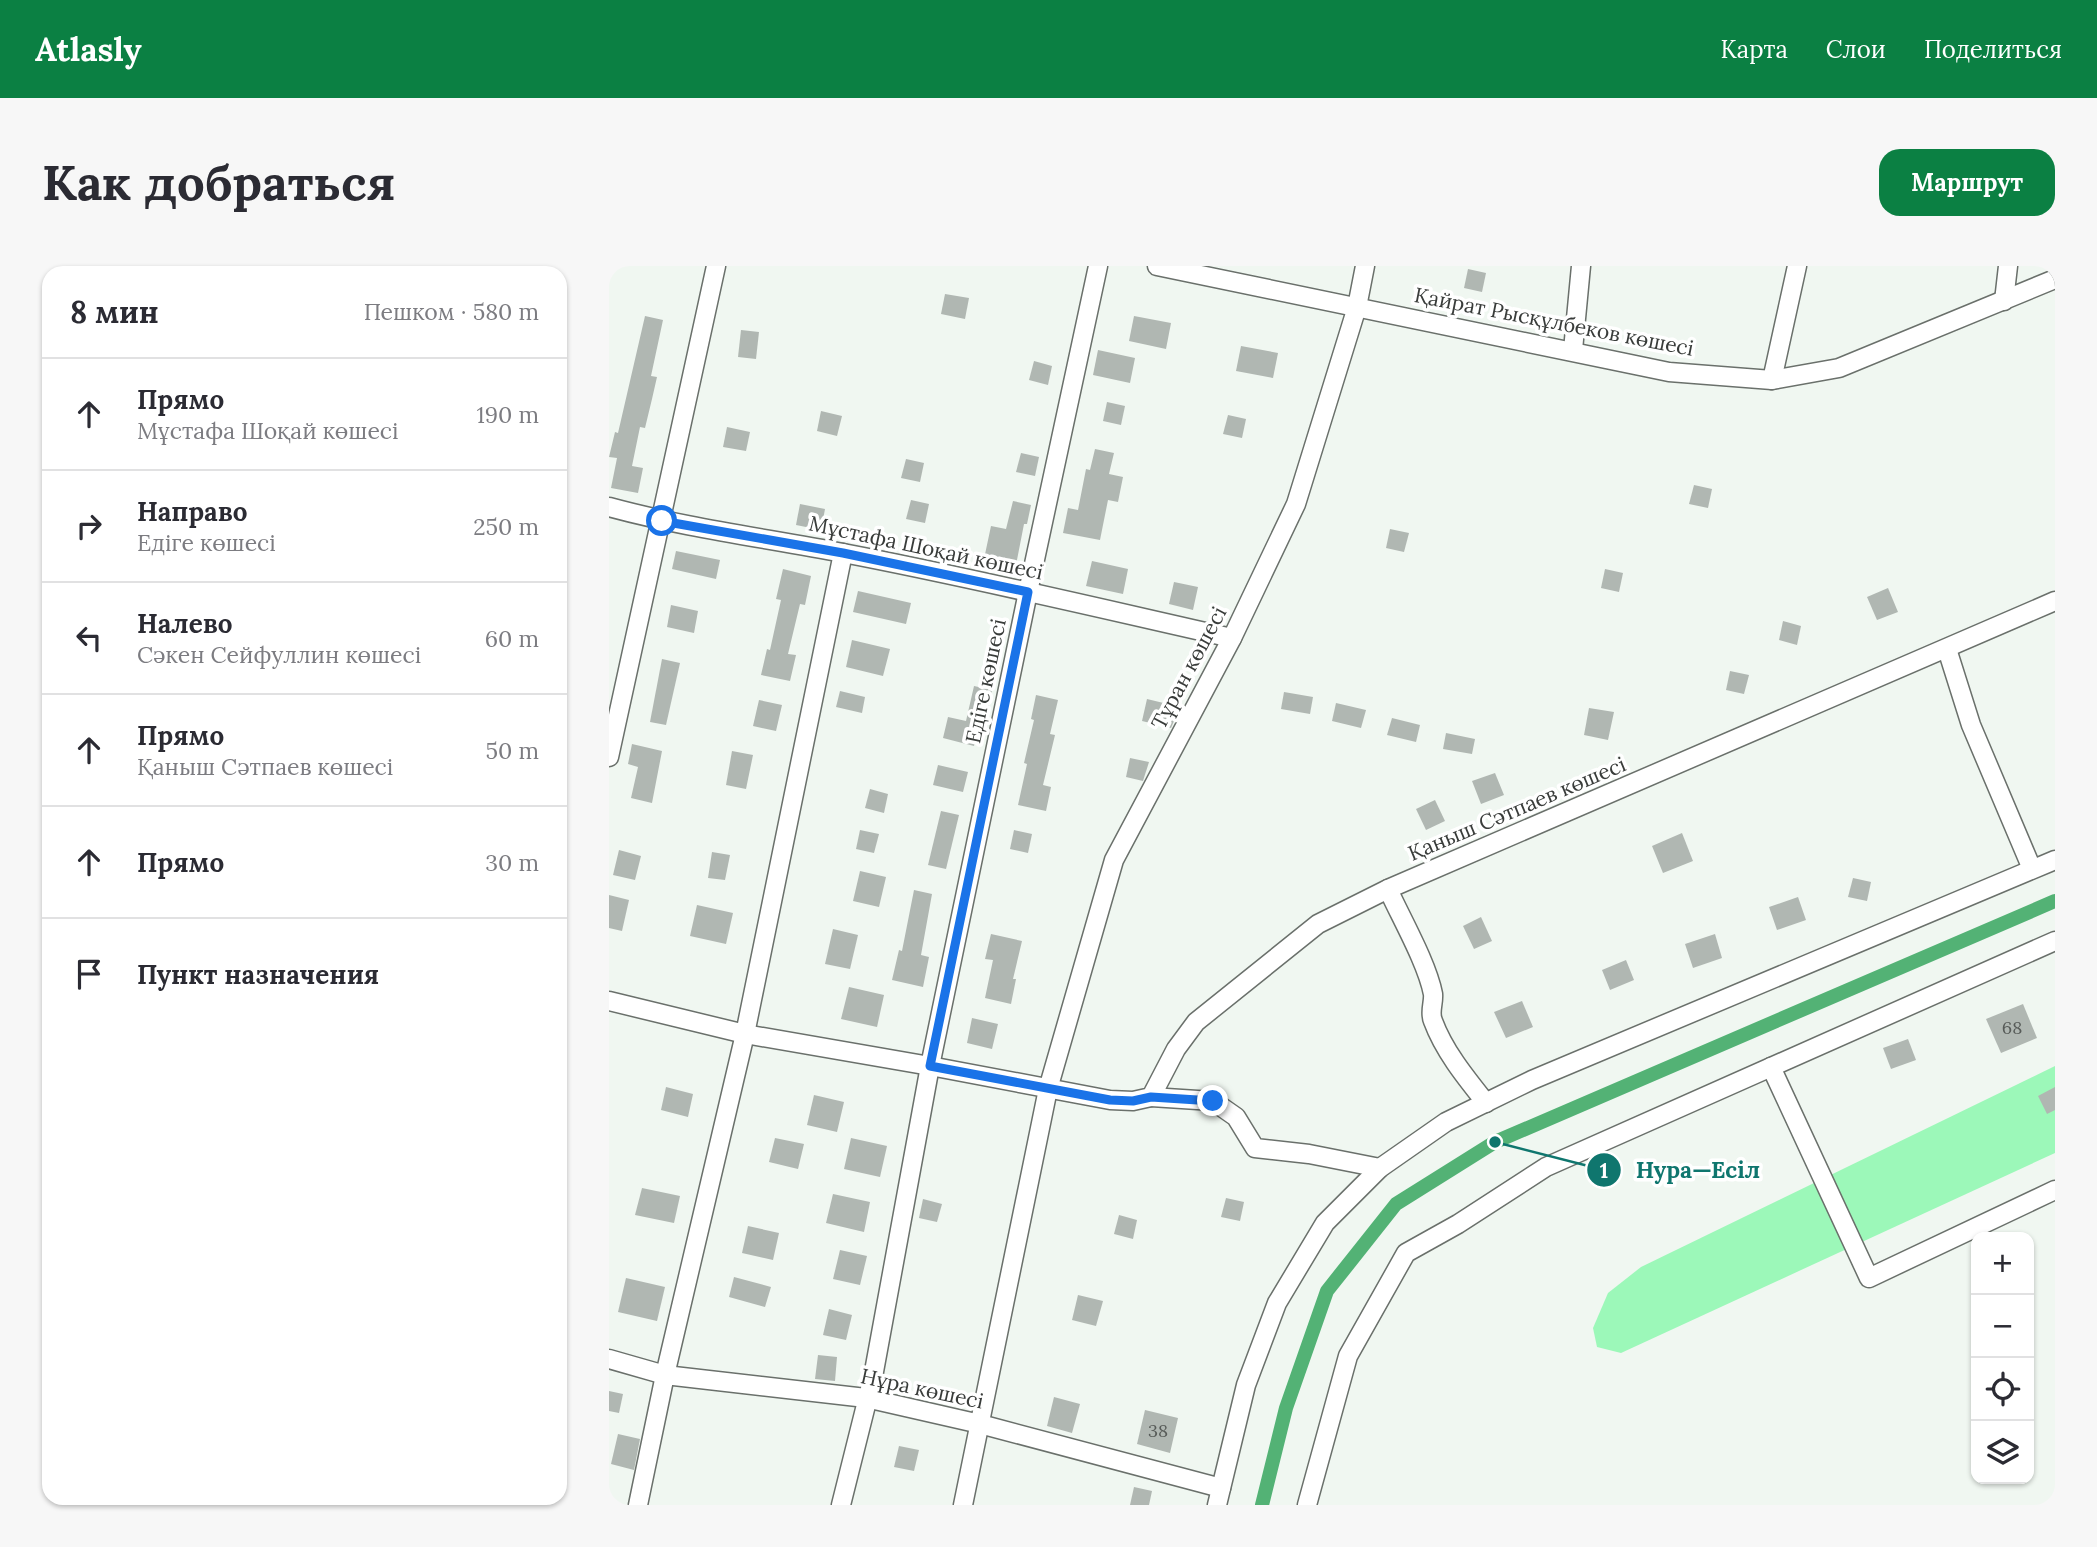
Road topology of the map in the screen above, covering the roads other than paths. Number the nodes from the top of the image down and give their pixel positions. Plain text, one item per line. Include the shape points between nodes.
1 (716, 266) edge
2 (1098, 266) edge
3 (1157, 266) edge
4 (1365, 266) edge
5 (1581, 266) edge
6 (1797, 266) edge
7 (2008, 266) edge
8 (2055, 279) edge
9 (2004, 301) junction
10 (1357, 307) junction
11 (1573, 350) junction
12 (1772, 380) junction
13 (609, 508) edge
14 (662, 521) junction
15 (843, 553) junction
16 (1028, 592) junction
17 (2055, 601) edge
18 (1232, 638) junction
19 (1947, 649) junction
20 (609, 757) edge
21 (2055, 860) edge
22 (2032, 869) junction
23 (1388, 889) junction
24 (2055, 941) edge
25 (609, 1001) edge
26 (745, 1034) junction
27 (930, 1066) junction
28 (1771, 1067) junction
29 (1048, 1089) junction
30 (1151, 1097) junction
31 (1486, 1103) junction
32 (1380, 1168) junction
33 (2055, 1190) edge
34 (609, 1359) edge
35 (665, 1375) junction
36 (866, 1398) junction
37 (980, 1424) junction
38 (1219, 1496) edge
39 (638, 1505) edge
40 (841, 1505) edge
41 (963, 1505) edge
42 (1307, 1505) edge

1 - 14 street
2 - 16 street, Едіге көшесі
3 - 10 street, Қайрат Рысқұлбеков көшесі
4 - 10 street, Тұран көшесі
5 - 11 street
6 - 12 street
7 - 9 street
8 - 9 street, Қайрат Рысқұлбеков көшесі
9 - 12 street, Қайрат Рысқұлбеков көшесі via 1839,368
10 - 11 street, Қайрат Рысқұлбеков көшесі
10 - 18 street, Тұран көшесі via 1296,504
11 - 12 street, Қайрат Рысқұлбеков көшесі via 1669,372
13 - 14 street, Мұстафа Шоқай көшесі
14 - 15 street, Мұстафа Шоқай көшесі
14 - 20 street
15 - 16 street, Мұстафа Шоқай көшесі
15 - 26 street
16 - 18 street, Мұстафа Шоқай көшесі
16 - 27 street, Едіге көшесі
17 - 19 street, Қаныш Сәтпаев көшесі
18 - 29 street, Тұран көшесі via 1114,860
19 - 22 street via 1971,725
19 - 23 street, Қаныш Сәтпаев көшесі
21 - 22 street
22 - 31 street
23 - 30 street, Қаныш Сәтпаев көшесі via 1318,924 1196,1021 1175,1049
23 - 31 street via 1433,995 1431,1017
24 - 28 street
25 - 26 street
26 - 27 street
26 - 35 street
27 - 29 street
27 - 36 street, Едіге көшесі
28 - 33 street via 1868,1278
28 - 42 street via 1546,1167 1406,1253 1348,1356
29 - 30 street via 1110,1100
29 - 37 street, Тұран көшесі
30 - 32 street via 1213,1101 1236,1117 1255,1148
31 - 32 street via 1446,1122
32 - 38 street via 1325,1223 1277,1303 1246,1385
34 - 35 street, Нұра көшесі
35 - 36 street, Нұра көшесі
35 - 39 street
36 - 37 street, Нұра көшесі
36 - 40 street, Едіге көшесі
37 - 38 street, Нұра көшесі
37 - 41 street, Тұран көшесі

